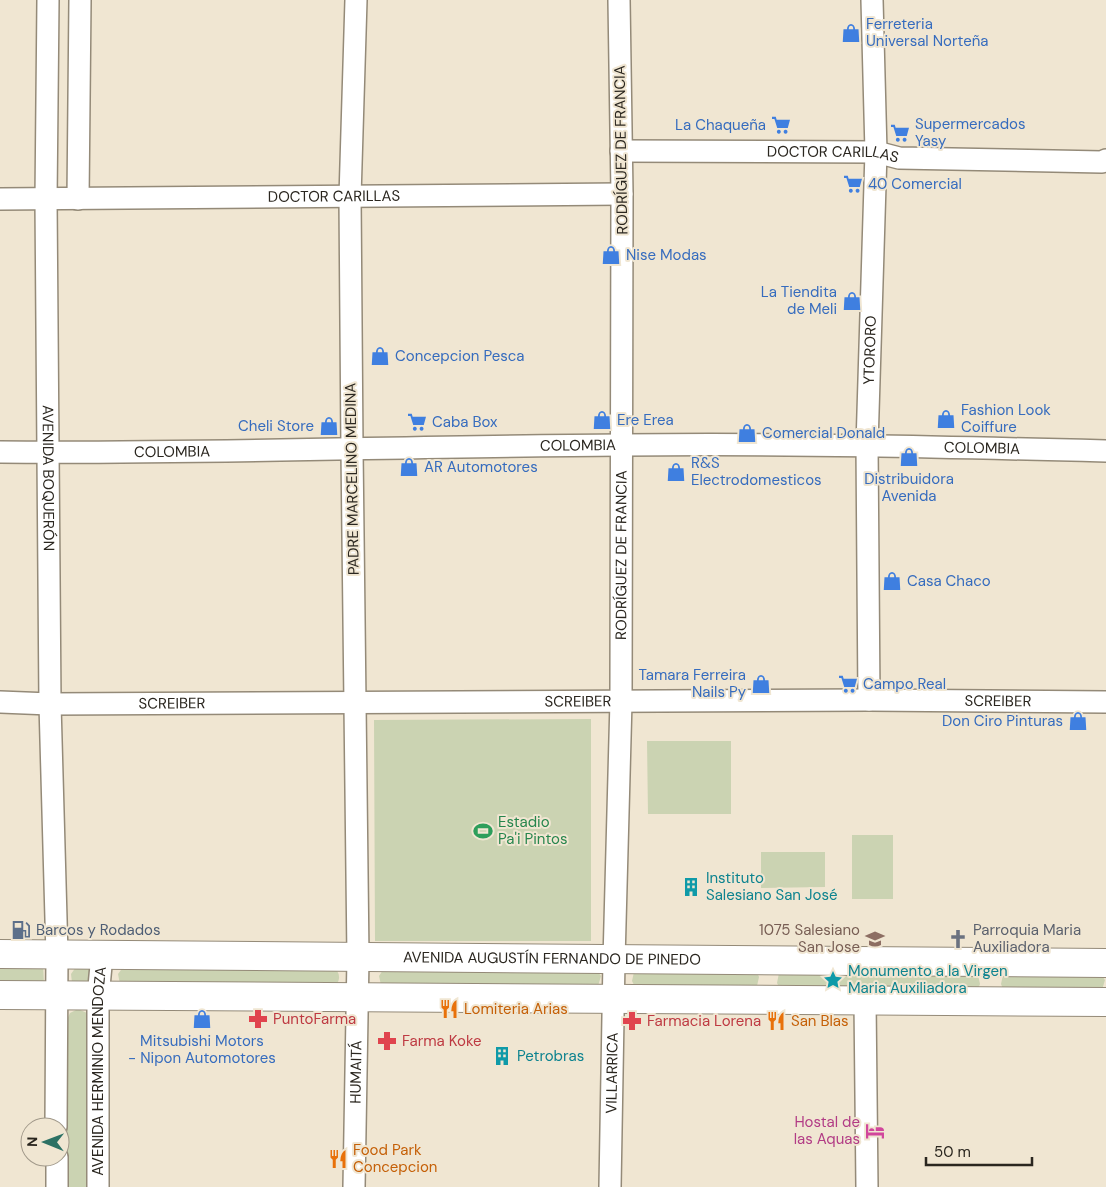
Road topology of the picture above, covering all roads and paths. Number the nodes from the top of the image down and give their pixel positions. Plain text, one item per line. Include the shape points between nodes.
1 (48, 0) edge
2 (80, 0) edge
3 (356, 0) edge
4 (619, 0) edge
5 (872, 0) edge
6 (621, 151) junction
7 (876, 152) junction
8 (1106, 160) edge
9 (622, 194) junction
10 (350, 197) junction
11 (0, 199) edge
12 (78, 199) junction
13 (46, 200) junction
14 (622, 445) junction
15 (867, 445) junction
16 (352, 450) junction
17 (1106, 451) edge
18 (0, 452) edge
19 (49, 453) junction
20 (869, 700) junction
21 (621, 701) junction
22 (0, 702) edge
23 (355, 702) junction
24 (1106, 702) edge
25 (50, 704) junction
26 (0, 954) edge
27 (57, 955) junction
28 (102, 955) junction
29 (358, 958) junction
30 (614, 960) junction
31 (1106, 962) edge
32 (0, 996) edge
33 (56, 996) junction
34 (98, 997) junction
35 (358, 998) junction
36 (614, 999) junction
37 (865, 1001) junction
38 (1106, 1002) edge
39 (56, 1117) edge
40 (57, 1167) edge
41 (57, 1187) edge
42 (98, 1187) edge
43 (354, 1187) edge
44 (610, 1187) edge
45 (867, 1187) edge

1 - 13 street, AVENIDA BOQUERÓN
2 - 12 street
3 - 10 street, PADRE MARCELINO MEDINA
4 - 6 street, RODRÍGUEZ DE FRANCIA
5 - 7 street, YTORORO
6 - 7 street, DOCTOR CARILLAS
6 - 9 street, RODRÍGUEZ DE FRANCIA
7 - 8 street, DOCTOR CARILLAS via 899,158
7 - 15 street, YTORORO
9 - 10 street, DOCTOR CARILLAS
9 - 14 street, RODRÍGUEZ DE FRANCIA
10 - 12 street, DOCTOR CARILLAS
10 - 16 street, PADRE MARCELINO MEDINA
11 - 13 street, DOCTOR CARILLAS
12 - 13 street, DOCTOR CARILLAS
13 - 19 street, AVENIDA BOQUERÓN
14 - 15 street, COLOMBIA
14 - 16 street, COLOMBIA
14 - 21 street, RODRÍGUEZ DE FRANCIA
15 - 17 street, COLOMBIA
15 - 20 street, YTORORO
16 - 19 street, COLOMBIA
16 - 23 street, PADRE MARCELINO MEDINA
18 - 19 street, COLOMBIA
19 - 25 street, AVENIDA BOQUERÓN
20 - 21 street, SCREIBER
20 - 24 street, SCREIBER
21 - 23 street, SCREIBER
21 - 30 street, RODRÍGUEZ DE FRANCIA
22 - 25 street, SCREIBER
23 - 25 street, SCREIBER
23 - 29 street, PADRE MARCELINO MEDINA
25 - 27 street, AVENIDA BOQUERÓN
26 - 27 highway, AVENIDA AUGUSTÍN FERNANDO DE PINEDO
27 - 28 highway, AVENIDA AUGUSTÍN FERNANDO DE PINEDO
27 - 33 street
28 - 29 highway, AVENIDA AUGUSTÍN FERNANDO DE PINEDO
28 - 34 street, AVENIDA HERMINIO MENDOZA
29 - 30 highway, AVENIDA AUGUSTÍN FERNANDO DE PINEDO
29 - 35 street, HUMAITÁ
30 - 31 highway, AVENIDA AUGUSTÍN FERNANDO DE PINEDO
30 - 36 street, VILLARRICA
32 - 33 highway
33 - 34 highway
33 - 39 street
34 - 35 highway
34 - 42 street, AVENIDA HERMINIO MENDOZA
35 - 36 highway
35 - 43 street, HUMAITÁ
36 - 37 highway
36 - 44 street, VILLARRICA
37 - 38 highway
37 - 45 street
40 - 41 street

